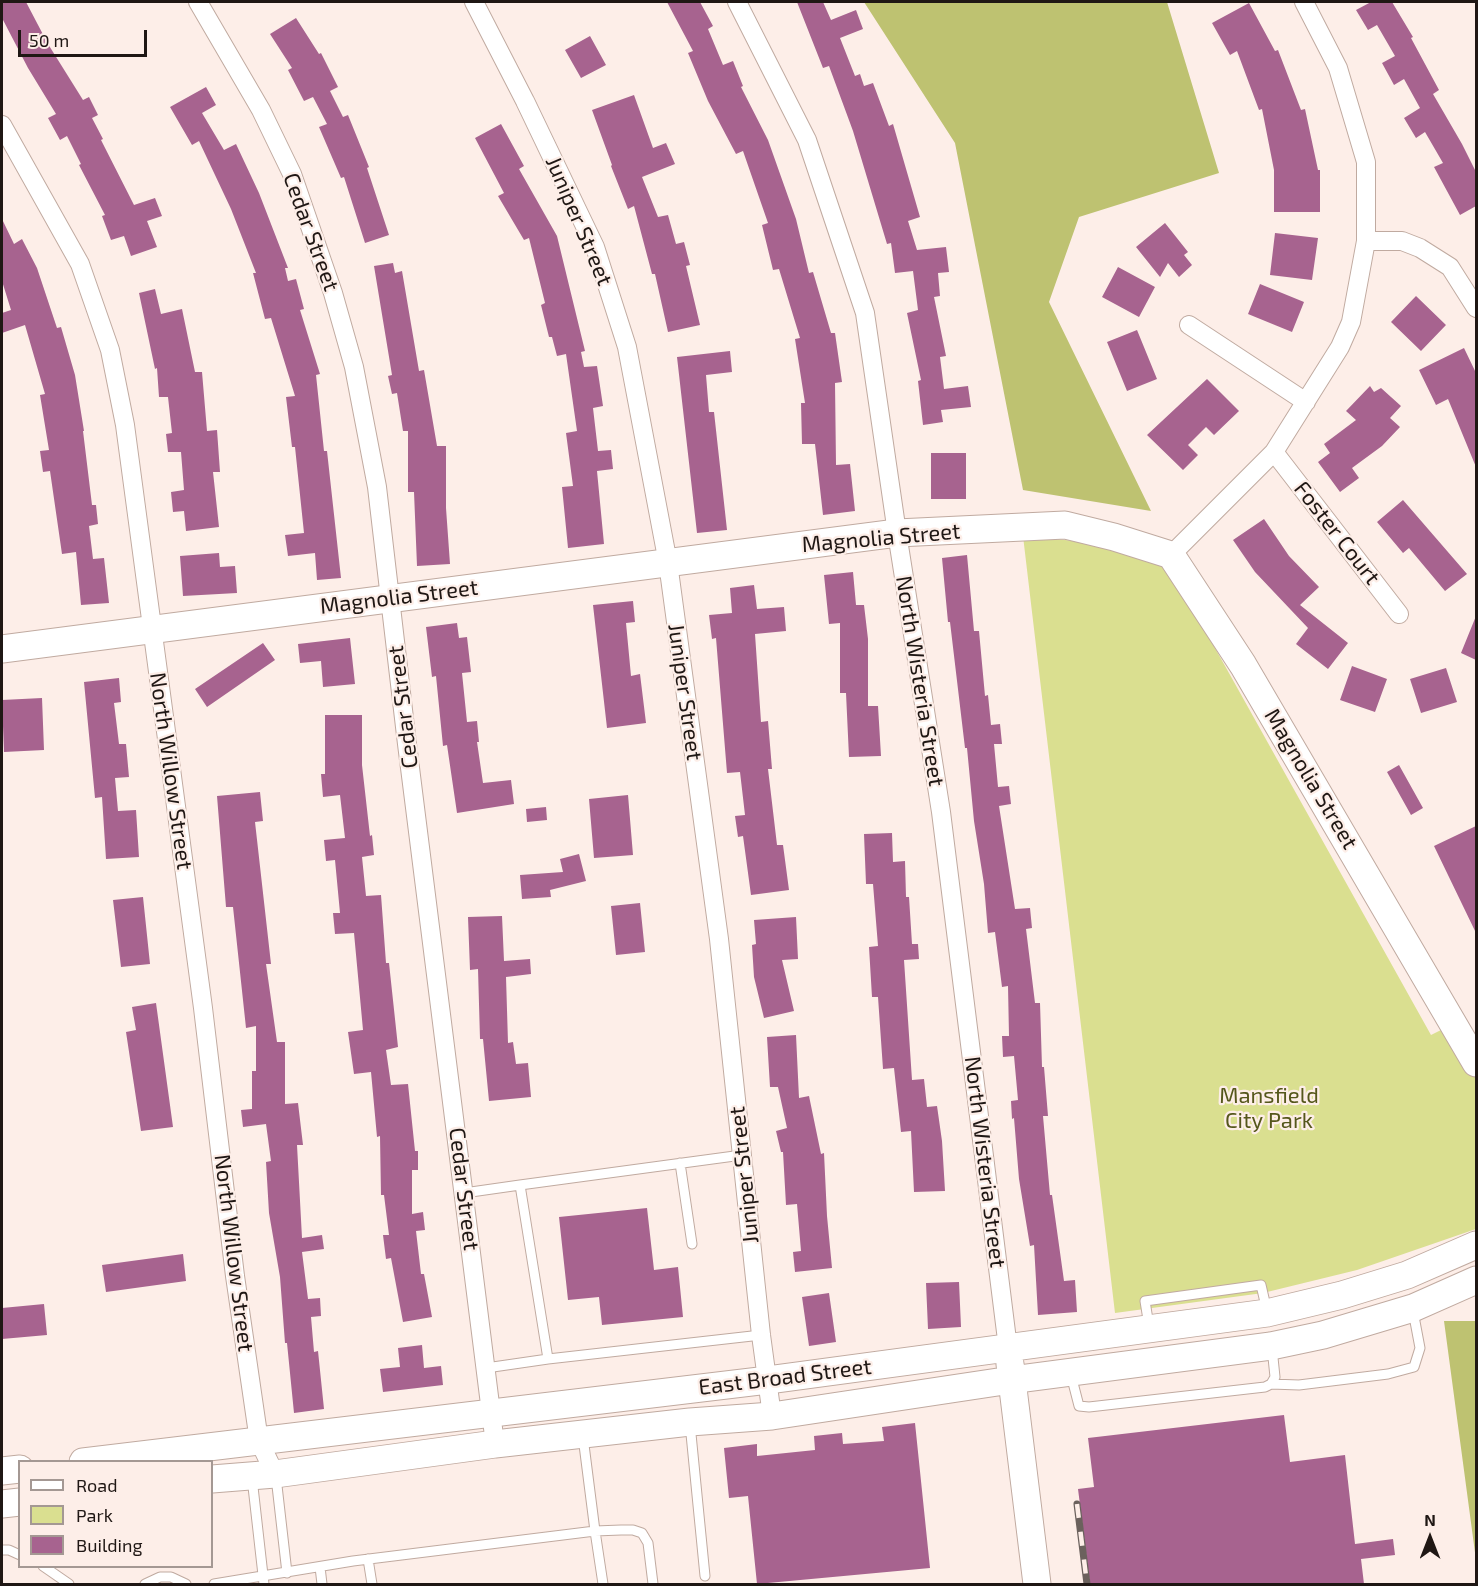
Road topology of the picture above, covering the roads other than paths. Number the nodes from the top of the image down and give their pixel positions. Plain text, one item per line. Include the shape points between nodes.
1 (198, 2) edge
2 (474, 2) edge
3 (737, 2) edge
4 (1304, 2) edge
5 (2, 126) edge
6 (1366, 241) junction
7 (1476, 308) edge
8 (1189, 325) dead end
9 (1306, 402) junction
10 (1274, 452) junction
11 (897, 533) junction
12 (1172, 555) junction
13 (668, 563) junction
14 (390, 598) junction
15 (1399, 614) dead end
16 (152, 630) junction
17 (2, 649) edge
18 (1476, 1063) edge
19 (742, 1155) junction
20 (680, 1163) junction
21 (520, 1185) junction
22 (464, 1193) junction
23 (692, 1244) dead end
24 (1476, 1245) edge
25 (1407, 1275) junction
26 (1476, 1280) edge
27 (1413, 1308) junction
28 (1267, 1313) junction
29 (761, 1335) junction
30 (1271, 1346) junction
31 (1008, 1348) junction
32 (548, 1359) junction
33 (486, 1368) junction
34 (1070, 1373) junction
35 (768, 1380) junction
36 (1011, 1380) junction
37 (1271, 1384) junction
38 (491, 1414) junction
39 (772, 1416) junction
40 (690, 1422) junction
41 (583, 1435) junction
42 (259, 1441) junction
43 (495, 1444) junction
44 (92, 1460) edge
45 (18, 1469) edge
46 (2, 1471) edge
47 (264, 1475) junction
48 (213, 1479) edge
49 (18, 1502) edge
50 (2, 1504) edge
51 (595, 1531) junction
52 (2, 1550) edge
53 (18, 1554) edge
54 (368, 1559) junction
55 (320, 1567) junction
56 (47, 1568) edge
57 (287, 1573) junction
58 (705, 1576) dead end
59 (263, 1581) edge
60 (69, 1584) edge
61 (144, 1584) edge
62 (186, 1584) edge
63 (214, 1584) edge
64 (322, 1584) edge
65 (372, 1584) edge
66 (603, 1584) edge
67 (653, 1584) edge
68 (1037, 1584) edge

1 - 14 street, Cedar Street via 261,110 291,174 333,293 354,367 377,487
2 - 13 street, Juniper Street via 595,247 627,347
3 - 11 street, North Wisteria Street via 807,140 865,313
4 - 6 street via 1338,68 1366,162
5 - 16 street, North Willow Street via 80,264 110,350 125,425
6 - 7 street via 1402,241 1420,248 1450,267
6 - 9 street via 1351,322
8 - 9 street
9 - 10 street
10 - 12 street
10 - 15 street, Foster Court
11 - 12 main road, Magnolia Street via 1065,525
11 - 13 main road, Magnolia Street
11 - 31 street, North Wisteria Street via 941,812
12 - 18 main road, Magnolia Street via 1243,665
13 - 14 main road, Magnolia Street
13 - 19 street, Juniper Street via 719,939
14 - 16 main road, Magnolia Street
14 - 22 street, Cedar Street
16 - 17 main road, Magnolia Street
16 - 42 street, North Willow Street
19 - 20 lane
19 - 29 street, Juniper Street
20 - 21 lane
20 - 23 lane
21 - 22 lane
21 - 32 lane
22 - 33 street, Cedar Street
24 - 25 main road, East Broad Street
25 - 27 main road
25 - 28 main road, East Broad Street
26 - 27 main road, East Broad Street
27 - 30 main road, East Broad Street
27 - 37 lane via 1420,1348 1414,1367 1299,1385
28 - 30 main road
28 - 31 main road, East Broad Street
29 - 32 lane
29 - 35 street, Juniper Street
30 - 34 main road, East Broad Street
30 - 37 lane via 1275,1377
31 - 35 main road, East Broad Street
31 - 36 main road
32 - 33 lane
33 - 38 street, Cedar Street
34 - 36 main road, East Broad Street
34 - 37 lane via 1079,1406 1089,1407
35 - 38 main road, East Broad Street
35 - 39 street, Juniper Street
36 - 39 main road, East Broad Street
36 - 68 main road
38 - 42 main road, East Broad Street
38 - 43 street, Cedar Street
39 - 40 main road, East Broad Street
40 - 41 main road, East Broad Street
40 - 58 lane
41 - 43 main road, East Broad Street
41 - 51 lane
42 - 44 main road, East Broad Street
42 - 47 street, North Willow Street
43 - 47 main road, East Broad Street
45 - 46 main road
47 - 48 main road, East Broad Street
47 - 57 lane
47 - 59 lane
49 - 50 main road
51 - 54 lane
51 - 66 lane
51 - 67 lane via 642,1533 648,1543
52 - 53 lane
54 - 55 lane
54 - 65 lane
55 - 57 lane
55 - 64 lane
56 - 60 lane
57 - 59 lane
59 - 63 lane
61 - 62 lane via 160,1577

